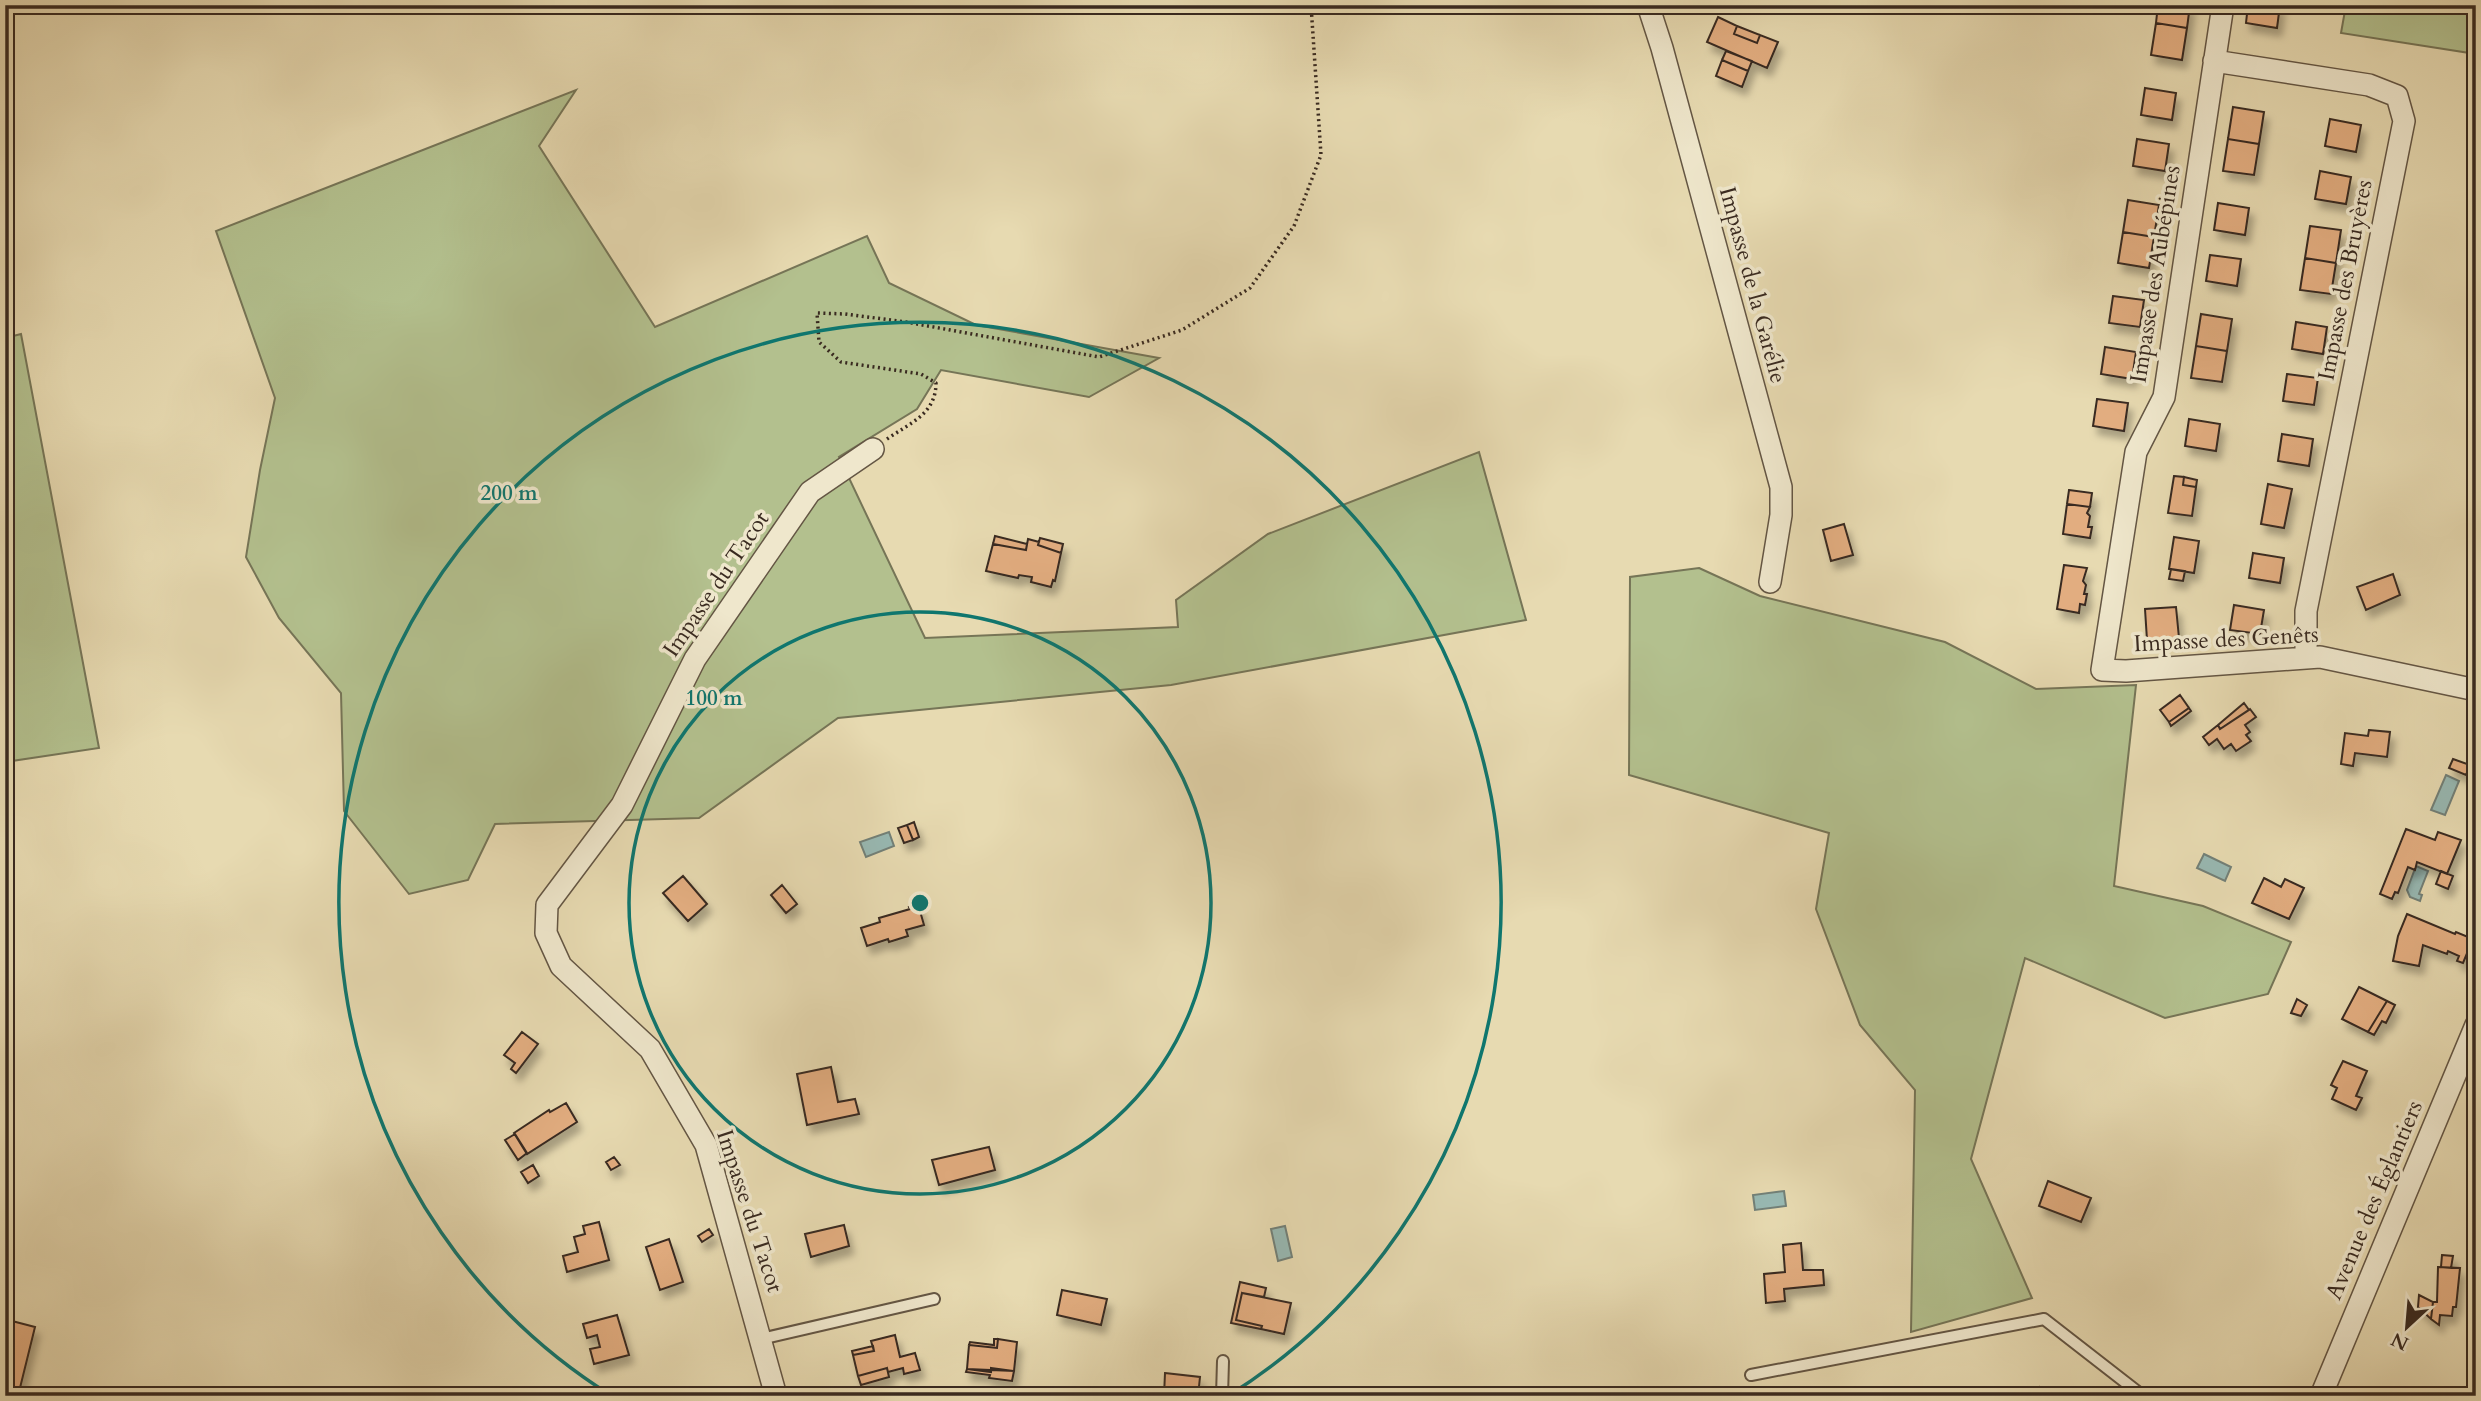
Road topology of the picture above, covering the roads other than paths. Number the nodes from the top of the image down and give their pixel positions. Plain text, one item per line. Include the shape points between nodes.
1 (1647, 5) edge
2 (2223, 5) edge
3 (2214, 61) junction
4 (873, 449) road end
5 (1770, 582) dead end
6 (2306, 658) junction
7 (2102, 670) joint
8 (2476, 690) edge
9 (2476, 1024) edge
10 (934, 1299) dead end
11 (761, 1339) junction
12 (1223, 1361) dead end
13 (1751, 1375) dead end
14 (776, 1396) edge
15 (1222, 1396) edge
16 (2143, 1396) edge
17 (2321, 1396) edge

1 - 5 street, Impasse de la Garélie via 1781,487 1782,514
2 - 3 street, Impasse des Aubépines
3 - 6 street, Impasse des Bruyères via 2369,85 2397,96 2404,121 2306,611
3 - 7 street, Impasse des Aubépines via 2164,397 2136,452
4 - 11 street, Impasse du Tacot via 810,492 695,659 622,805 547,905 546,933 561,966 650,1049 706,1145
6 - 7 street, Impasse des Genêts
6 - 8 street, Impasse des Genêts via 2320,657
9 - 17 street, Avenue des Églantiers
10 - 11 lane
11 - 14 street, Impasse du Tacot
12 - 15 lane
13 - 16 lane via 2044,1319

